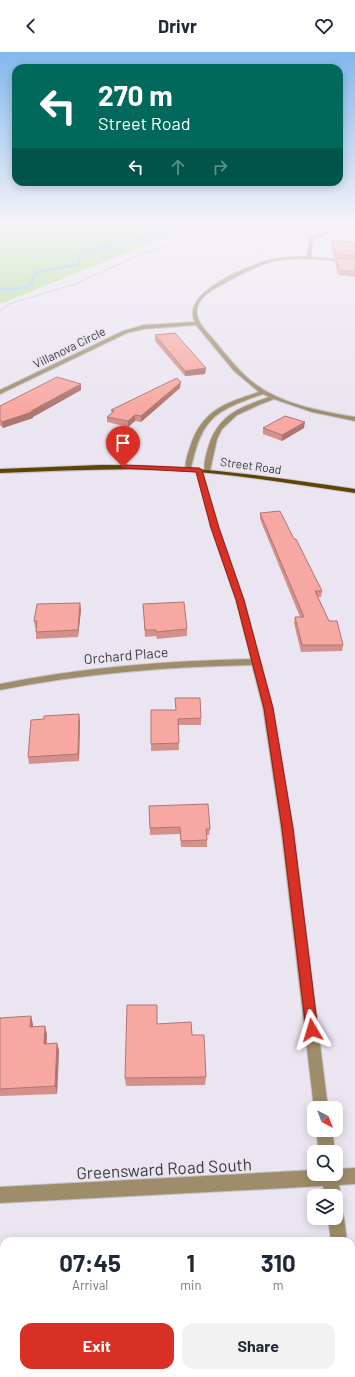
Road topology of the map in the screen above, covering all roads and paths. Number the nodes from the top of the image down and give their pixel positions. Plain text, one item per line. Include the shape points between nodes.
1 (63, 288) edge
2 (213, 288) edge
3 (0, 311) edge
4 (197, 323) junction
5 (0, 392) edge
6 (263, 392) junction
7 (275, 397) junction
8 (206, 419) junction
9 (355, 419) edge
10 (221, 423) junction
11 (198, 470) junction
12 (0, 471) edge
13 (355, 491) edge
14 (256, 662) junction
15 (0, 687) edge
16 (321, 1101) edge
17 (343, 1176) edge
18 (355, 1176) edge
19 (307, 1177) edge
20 (0, 1195) edge
21 (337, 1225) edge
22 (338, 1237) edge

1 - 3 path via 9,304
2 - 4 street via 205,292 195,307
4 - 5 street, Villanova Circle via 150,326 125,332
4 - 6 street via 246,379
6 - 7 street
6 - 8 street via 225,406
7 - 9 street via 308,409
7 - 10 street via 242,409
8 - 10 street
8 - 11 street via 199,428 195,440
10 - 11 street
11 - 12 main road, Street Road via 123,467
11 - 13 main road, Street Road
11 - 14 street via 240,600
14 - 15 street, Orchard Place via 125,668
14 - 16 street via 268,708 287,828
17 - 18 street, Greensward Road South
19 - 20 street, Greensward Road South
21 - 22 street

